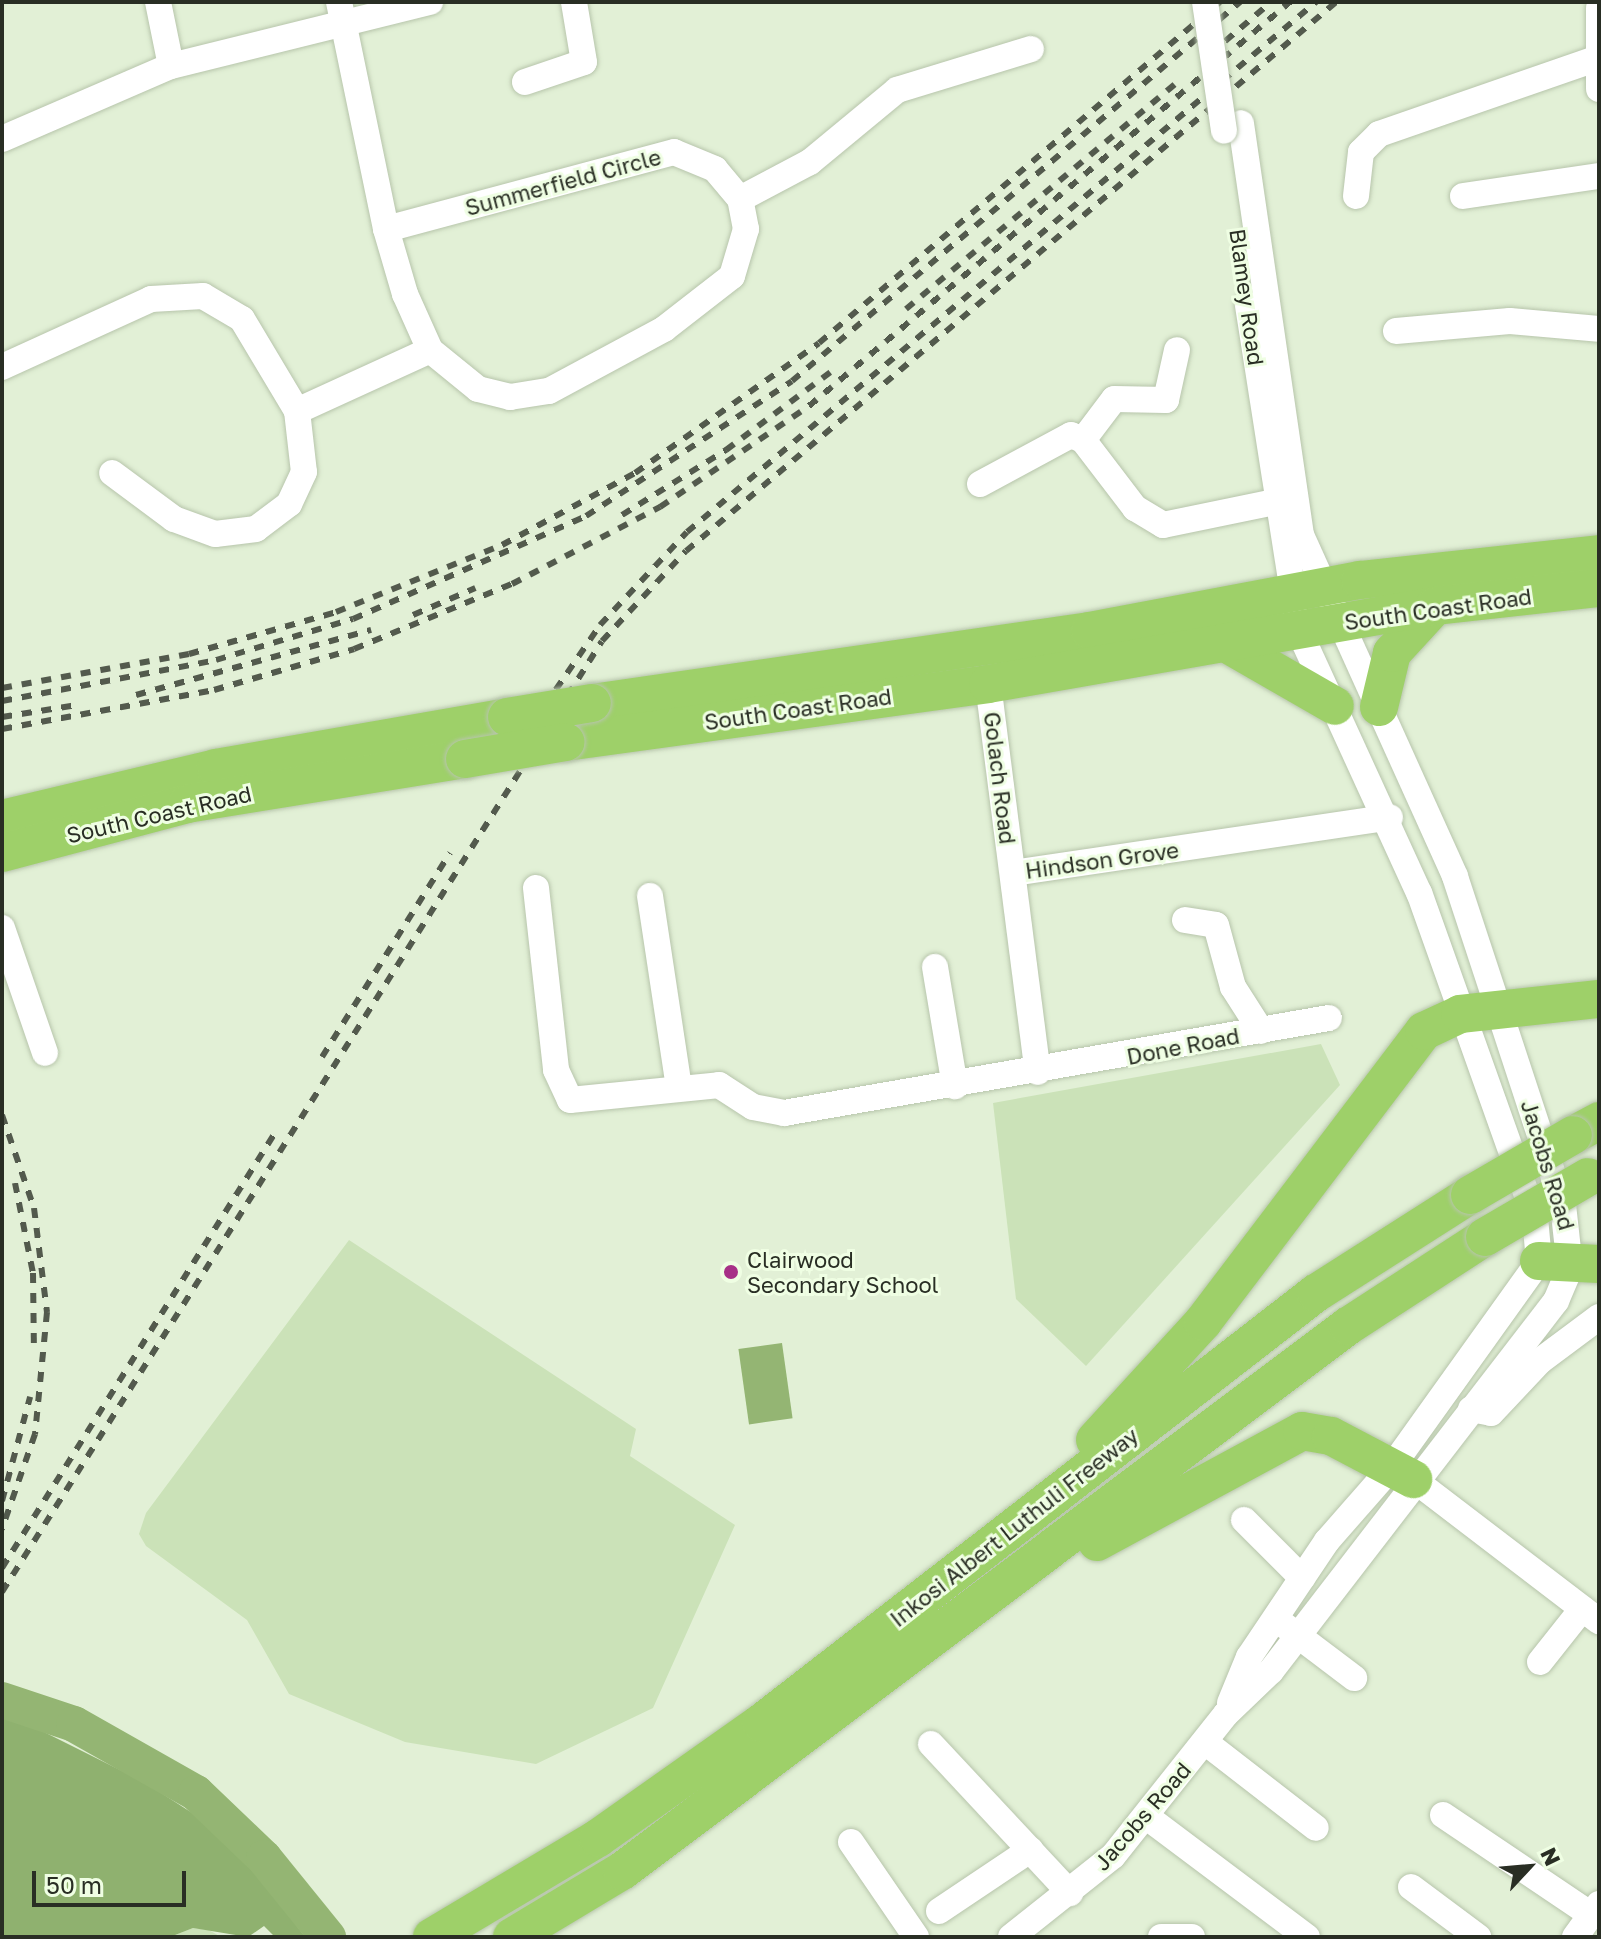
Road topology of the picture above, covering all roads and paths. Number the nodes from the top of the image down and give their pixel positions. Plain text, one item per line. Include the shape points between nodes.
1 (158, 2) edge
2 (430, 2) edge
3 (574, 2) edge
4 (1205, 2) edge
5 (1221, 2) edge
6 (1599, 8) edge
7 (341, 12) edge
8 (1031, 49) dead end
9 (1595, 59) junction
10 (171, 66) junction
11 (525, 82) dead end
12 (1599, 89) edge
13 (1232, 127) junction
14 (2, 139) edge
15 (1599, 176) edge
16 (1356, 196) dead end
17 (1463, 196) dead end
18 (740, 199) junction
19 (386, 229) junction
20 (1599, 329) edge
21 (1396, 331) dead end
22 (430, 350) junction
23 (1177, 350) dead end
24 (2, 367) edge
25 (297, 411) junction
26 (1083, 440) junction
27 (112, 473) dead end
28 (980, 484) dead end
29 (1275, 502) junction
30 (1599, 554) edge
31 (1599, 588) edge
32 (1305, 589) junction
33 (1435, 606) junction
34 (1337, 623) junction
35 (1299, 631) junction
36 (1229, 645) junction
37 (988, 684) junction
38 (1335, 706) junction
39 (1379, 707) junction
40 (1390, 817) junction
41 (2, 819) edge
42 (2, 853) edge
43 (1013, 873) junction
44 (536, 888) dead end
45 (650, 896) dead end
46 (1185, 920) dead end
47 (2, 928) edge
48 (935, 967) dead end
49 (1599, 999) edge
50 (1498, 1008) junction
51 (1460, 1014) junction
52 (1329, 1018) dead end
53 (1261, 1031) junction
54 (45, 1053) dead end
55 (1038, 1072) junction
56 (955, 1086) junction
57 (679, 1088) junction
58 (1586, 1128) edge
59 (1594, 1174) edge
60 (1569, 1264) edge
61 (1599, 1317) edge
62 (1501, 1388) junction
63 (1402, 1474) junction
64 (1033, 1508) junction
65 (1244, 1520) dead end
66 (1302, 1578) junction
67 (1590, 1615) edge
68 (1275, 1618) junction
69 (942, 1633) junction
70 (1297, 1636) junction
71 (1540, 1662) dead end
72 (1354, 1678) dead end
73 (1226, 1714) junction
74 (1205, 1742) junction
75 (931, 1744) dead end
76 (1443, 1815) dead end
77 (1147, 1817) junction
78 (1316, 1828) dead end
79 (851, 1842) dead end
80 (1030, 1850) junction
81 (1411, 1887) dead end
82 (1070, 1893) junction
83 (1595, 1910) edge
84 (939, 1911) dead end
85 (1017, 1936) edge
86 (432, 1937) edge
87 (512, 1937) edge
88 (916, 1937) edge
89 (1161, 1937) edge
90 (1192, 1937) edge
91 (1307, 1937) edge
92 (1478, 1937) edge
93 (1575, 1937) edge

1 - 10 street
2 - 7 street
3 - 11 street via 584,62
4 - 13 street, Blamey Road, bridge
5 - 13 street, Blamey Road
6 - 9 street
7 - 10 street
7 - 19 street
8 - 18 street via 897,90 810,162
9 - 12 street
9 - 16 street via 1379,134 1361,152
10 - 14 street
13 - 29 street, Blamey Road
13 - 32 street, Blamey Road
15 - 17 street
18 - 19 street, Summerfield Circle via 697,156 674,152
18 - 22 street via 746,245 732,276 664,329 568,383 531,396 493,394
19 - 22 street
20 - 21 street via 1510,321
22 - 25 street
23 - 26 street via 1166,400 1114,399
24 - 25 street via 125,306 203,296 227,305 254,332
25 - 27 street via 306,447 300,489 256,529 195,530
26 - 28 street via 1064,435
26 - 29 street via 1104,475 1163,525
29 - 32 street, Blamey Road
30 - 32 highway, South Coast Road
31 - 33 highway, South Coast Road
32 - 34 street, Jacobs Road
32 - 35 street, Jacobs Road
32 - 41 highway, South Coast Road, bridge via 1090,631 592,703 216,768
33 - 34 highway, South Coast Road
33 - 39 highway via 1392,653
34 - 35 highway, South Coast Road
34 - 39 street, Jacobs Road
35 - 36 highway, South Coast Road
35 - 38 street, Jacobs Road
36 - 37 highway, South Coast Road
36 - 38 highway
37 - 42 highway, South Coast Road, bridge via 566,742 187,804
37 - 43 street, Golach Road
38 - 40 street, Jacobs Road
39 - 50 street, Jacobs Road via 1433,817
40 - 43 street, Hindson Grove
40 - 51 street, Jacobs Road
43 - 55 street, Hindson Grove
44 - 57 street, Done Road via 561,1095 579,1101
45 - 57 street
46 - 53 street via 1212,920 1233,987
47 - 54 street
48 - 56 street
49 - 50 highway
50 - 51 highway
50 - 60 street, Jacobs Road via 1563,1205
51 - 60 street, Jacobs Road via 1535,1218
51 - 64 highway via 1424,1031 1203,1322
52 - 53 street, Done Road
53 - 55 street, Done Road
55 - 56 street, Done Road
56 - 57 street, Done Road via 770,1114 719,1085
58 - 64 highway, Inkosi Albert Luthuli Freeway, bridge via 1316,1293
59 - 69 highway, Inkosi Albert Luthuli Freeway, bridge via 1348,1326
60 - 62 street, Jacobs Road via 1556,1301
60 - 63 street, Jacobs Road
61 - 62 street
62 - 63 street, Jacobs Road
63 - 66 street, Jacobs Road
63 - 67 street
63 - 69 highway via 1318,1430 1272,1442
63 - 70 street, Jacobs Road
64 - 86 highway, Inkosi Albert Luthuli Freeway via 761,1723 598,1838
65 - 66 street
66 - 68 street, Jacobs Road
67 - 71 street
68 - 70 street
68 - 73 street, Jacobs Road via 1249,1657
69 - 87 highway, Inkosi Albert Luthuli Freeway via 622,1871
70 - 72 street
70 - 73 street, Jacobs Road
73 - 74 street, Jacobs Road
74 - 77 street, Jacobs Road
74 - 78 street
75 - 80 street
76 - 83 street
77 - 82 street, Jacobs Road
77 - 91 street
79 - 88 street
80 - 82 street
80 - 84 street
81 - 92 street
82 - 85 street, Jacobs Road
83 - 93 street
89 - 90 street

